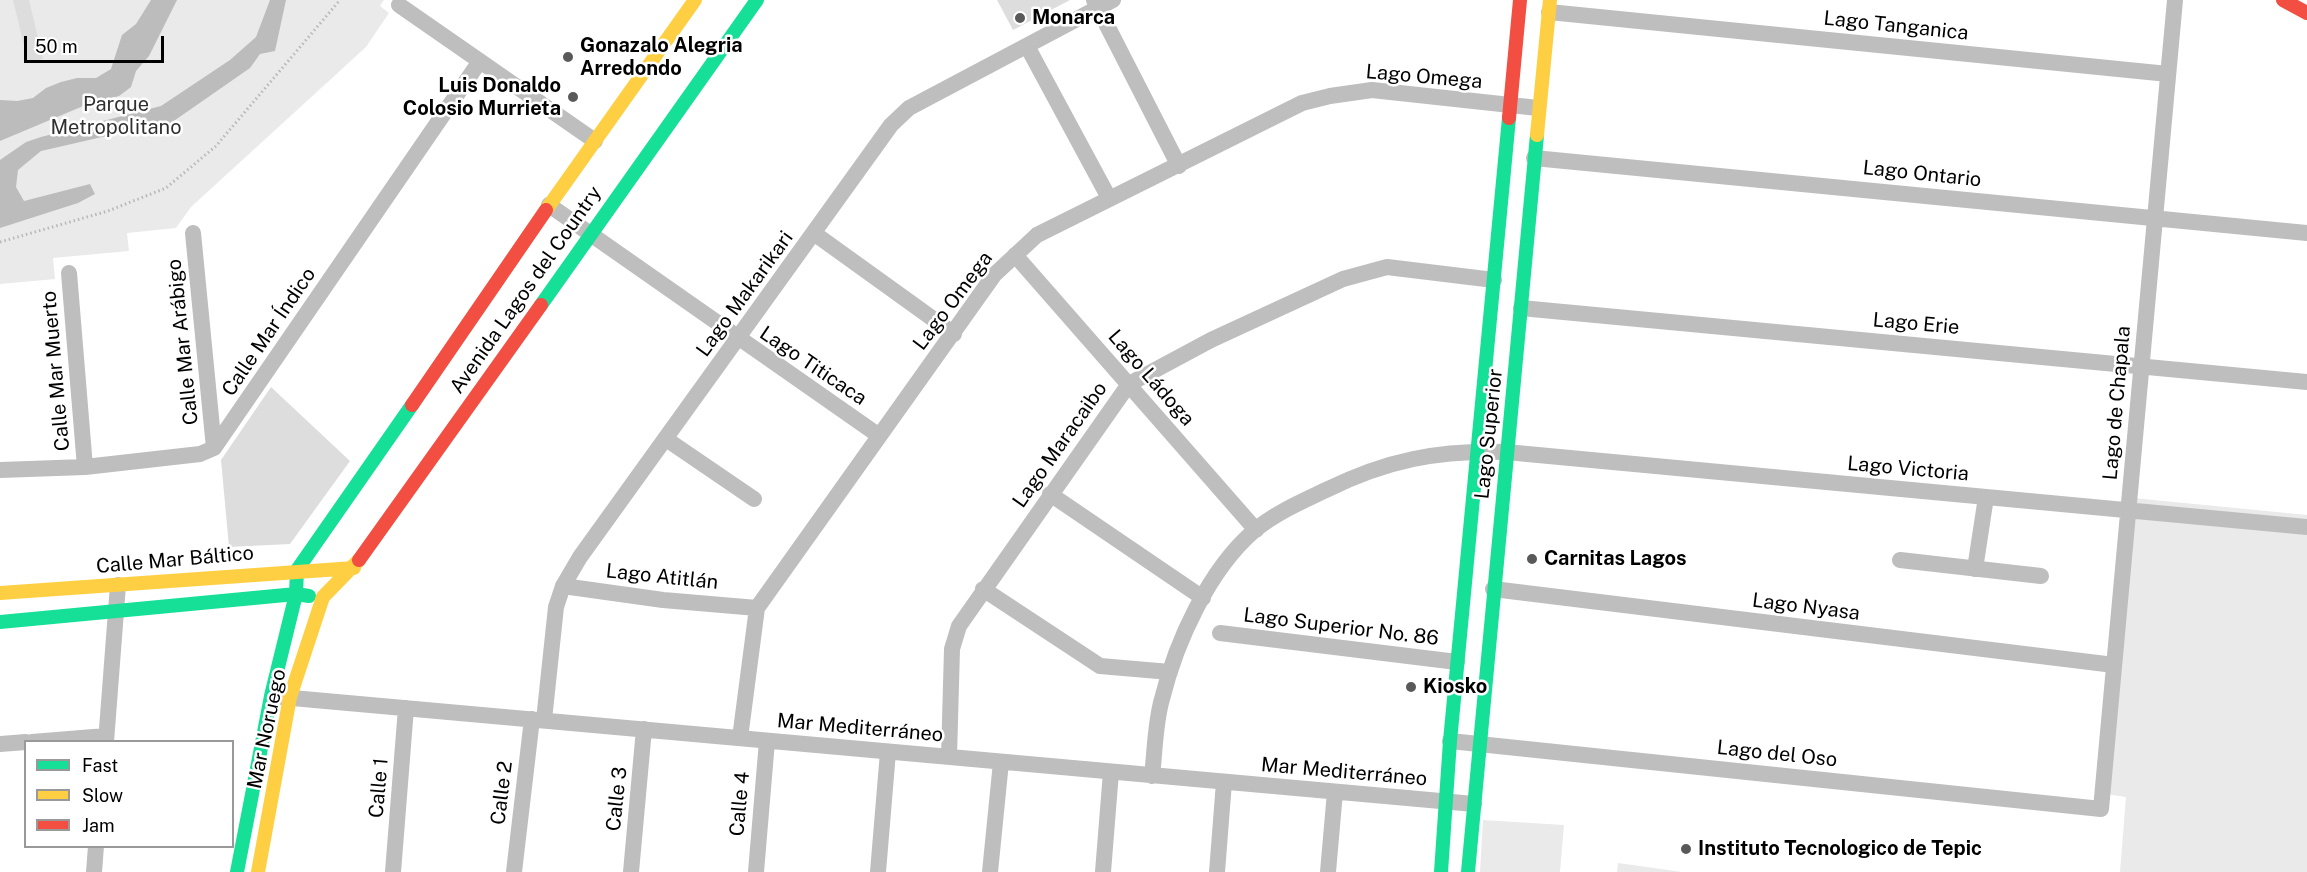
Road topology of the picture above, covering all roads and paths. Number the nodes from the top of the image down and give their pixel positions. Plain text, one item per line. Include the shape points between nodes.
1 (340, 0) edge
2 (695, 0) edge
3 (757, 0) edge
4 (1113, 0) edge
5 (1520, 0) edge
6 (2175, 0) edge
7 (2283, 0) edge
8 (1096, 4) edge
9 (399, 5) dead end
10 (1549, 6) edge
11 (2307, 13) edge
12 (1027, 46) junction
13 (480, 61) junction
14 (2168, 74) junction
15 (1509, 106) junction
16 (1538, 108) junction
17 (595, 141) junction
18 (1534, 158) junction
19 (1179, 166) junction
20 (1109, 198) junction
21 (549, 205) junction
22 (2156, 218) junction
23 (193, 233) dead end
24 (2307, 233) edge
25 (589, 234) junction
26 (815, 234) junction
27 (0, 242) edge
28 (1015, 255) junction
29 (69, 273) dead end
30 (1494, 280) junction
31 (1521, 308) junction
32 (954, 334) junction
33 (738, 339) junction
34 (2141, 366) junction
35 (2307, 382) edge
36 (1129, 384) junction
37 (878, 435) junction
38 (666, 439) junction
39 (214, 448) junction
40 (1477, 452) junction
41 (1506, 453) junction
42 (85, 467) junction
43 (0, 470) edge
44 (1050, 494) junction
45 (1986, 497) junction
46 (754, 499) dead end
47 (2128, 511) junction
48 (2307, 527) edge
49 (1256, 530) junction
50 (1900, 561) dead end
51 (354, 568) junction
52 (1975, 568) junction
53 (297, 570) junction
54 (2041, 576) dead end
55 (118, 585) junction
56 (563, 586) junction
57 (984, 589) junction
58 (1493, 590) junction
59 (0, 593) edge
60 (296, 594) junction
61 (322, 597) junction
62 (1203, 598) junction
63 (757, 608) junction
64 (115, 614) junction
65 (0, 622) edge
66 (1220, 633) dead end
67 (1457, 662) junction
68 (2114, 665) junction
69 (1170, 672) junction
70 (271, 696) junction
71 (290, 697) junction
72 (406, 708) junction
73 (538, 720) junction
74 (644, 729) junction
75 (740, 738) junction
76 (106, 739) edge
77 (69, 740) edge
78 (767, 741) junction
79 (1450, 741) junction
80 (24, 742) edge
81 (0, 744) edge
82 (1479, 744) junction
83 (888, 752) junction
84 (949, 757) junction
85 (1001, 762) junction
86 (1111, 772) junction
87 (1152, 776) junction
88 (1224, 782) junction
89 (1335, 792) junction
90 (1445, 802) junction
91 (1474, 804) junction
92 (2100, 809) joint
93 (96, 848) edge
94 (94, 872) edge
95 (241, 872) edge
96 (258, 872) edge
97 (393, 872) edge
98 (514, 872) edge
99 (631, 872) edge
100 (756, 872) edge
101 (878, 872) edge
102 (990, 872) edge
103 (1102, 872) edge
104 (1217, 872) edge
105 (1328, 872) edge
106 (1441, 872) edge
107 (1468, 872) edge

1 - 27 path via 216,146 166,188 108,211
2 - 17 street, Avenida Lagos del Country
3 - 25 street, Avenida Lagos del Country
4 - 8 street, Lago Makarikari
5 - 15 street, Lago Superior
6 - 14 street, Lago de Chapala
7 - 11 street
8 - 12 street, Lago Makarikari
8 - 19 street
9 - 13 street
10 - 14 street, Lago Tanganica
10 - 16 street, Lago Superior
12 - 20 street
12 - 26 street, Lago Makarikari via 909,108 870,151
13 - 17 street
13 - 39 street, Calle Mar Índico
14 - 22 street, Lago de Chapala
15 - 16 street, Lago Omega
15 - 19 street, Lago Omega via 1372,90 1330,96 1302,103
15 - 30 street, Lago Superior
16 - 18 street, Lago Superior
17 - 21 street, Avenida Lagos del Country
18 - 22 street, Lago Ontario
18 - 31 street, Lago Superior
19 - 20 street, Lago Omega
20 - 28 street, Lago Omega via 1037,235
21 - 25 street, Lago Titicaca
21 - 53 street, Avenida Lagos del Country
22 - 24 street, Lago Ontario
22 - 34 street, Lago de Chapala
23 - 39 street, Calle Mar Arábigo
25 - 33 street, Lago Titicaca
25 - 51 street, Avenida Lagos del Country
26 - 32 street
26 - 33 street, Lago Makarikari
28 - 32 street, Lago Omega via 994,275
28 - 36 street, Lago Ládoga
29 - 42 street, Calle Mar Muerto
30 - 36 street, Lago Maracaibo via 1387,267 1354,276 1211,340
30 - 40 street, Lago Superior
31 - 34 street, Lago Erie
31 - 41 street, Lago Superior
32 - 37 street, Lago Omega
33 - 37 street, Lago Titicaca
33 - 38 street, Lago Makarikari
34 - 35 street, Lago Erie
34 - 47 street, Lago de Chapala
36 - 44 street, Lago Maracaibo
36 - 49 street, Lago Ládoga
37 - 63 street, Lago Omega
38 - 46 street
38 - 56 street, Lago Makarikari
39 - 42 street via 200,454
40 - 41 street, Lago Victoria
40 - 49 street, Lago Victoria via 1404,459 1364,471 1300,502
40 - 67 street, Lago Superior
41 - 45 street, Lago Victoria
41 - 58 street, Lago Superior
42 - 43 street
44 - 57 street, Lago Maracaibo
44 - 62 street
45 - 47 street, Lago Victoria
45 - 52 street
47 - 48 street, Lago Victoria
47 - 68 street, Lago de Chapala
49 - 62 street, Lago Victoria via 1230,558
50 - 52 street
51 - 53 street, Calle Mar Báltico
51 - 61 street, Avenida Lagos del Country
52 - 54 street
53 - 55 street, Calle Mar Báltico
53 - 60 street
55 - 59 street, Calle Mar Báltico
55 - 64 street
56 - 63 street, Lago Atitlán
56 - 73 street, Lago Makarikari
57 - 69 street via 1100,666
57 - 84 street, Lago Maracaibo via 959,627 952,649
58 - 68 street, Lago Nyasa
58 - 82 street, Lago Superior
60 - 61 street
60 - 64 street
60 - 70 street, Mar Noruego
61 - 71 street, Mar Noruego
62 - 69 street, Lago Victoria
63 - 75 street, Lago Omega
64 - 65 street
64 - 76 street
66 - 67 street, Lago Superior No. 86
67 - 79 street, Lago Superior
68 - 92 street, Lago de Chapala
69 - 87 street, Lago Victoria via 1161,701
70 - 71 street, Mar Mediterráneo
70 - 95 street, Mar Noruego
71 - 72 street, Mar Mediterráneo
71 - 96 street, Mar Noruego
72 - 73 street, Mar Mediterráneo
72 - 97 street, Calle 1
73 - 74 street, Mar Mediterráneo
73 - 98 street, Calle 2
74 - 75 street, Mar Mediterráneo
74 - 99 street, Calle 3
75 - 78 street, Mar Mediterráneo
76 - 77 street
78 - 83 street, Mar Mediterráneo
78 - 100 street, Calle 4
79 - 82 street, Lago del Oso
79 - 90 street, Lago Superior
80 - 81 street
82 - 91 street, Lago Superior
82 - 92 street, Lago del Oso
83 - 84 street, Mar Mediterráneo
83 - 101 street
84 - 85 street, Mar Mediterráneo
85 - 86 street, Mar Mediterráneo
85 - 102 street
86 - 87 street, Mar Mediterráneo
86 - 103 street
87 - 88 street, Mar Mediterráneo
88 - 89 street, Mar Mediterráneo
88 - 104 street
89 - 90 street, Mar Mediterráneo
89 - 105 street
90 - 91 street, Mar Mediterráneo
90 - 106 street, Lago Superior
91 - 107 street, Lago Superior
93 - 94 street

